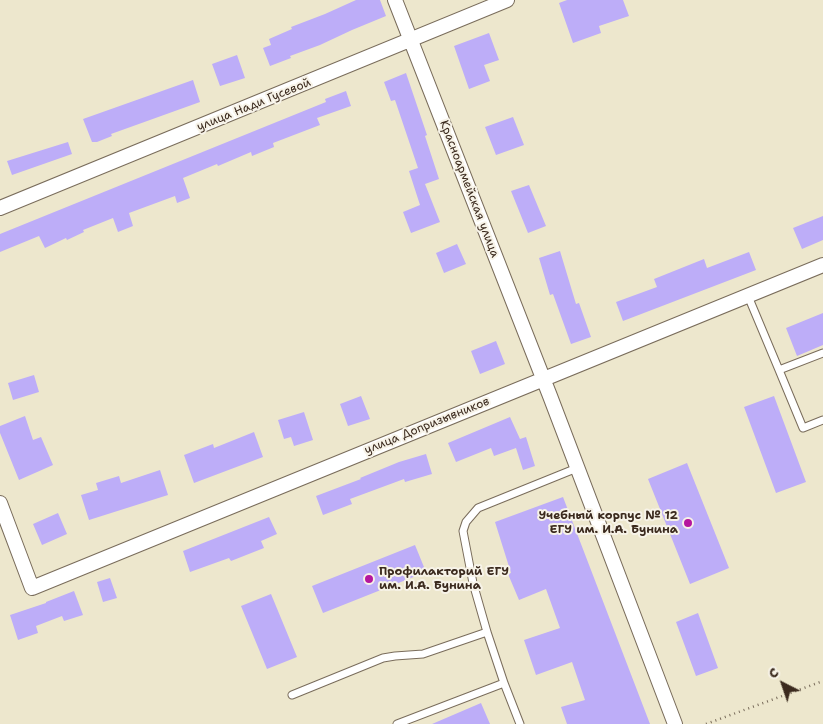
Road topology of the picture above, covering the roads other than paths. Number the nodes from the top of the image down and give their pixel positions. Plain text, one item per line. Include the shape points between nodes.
1 (395, 0) edge
2 (507, 0) edge
3 (411, 40) junction
4 (0, 208) edge
5 (823, 265) edge
6 (748, 296) junction
7 (823, 354) edge
8 (780, 370) junction
9 (543, 379) junction
10 (823, 420) edge
11 (577, 468) junction
12 (0, 503) edge
13 (486, 632) junction
14 (504, 683) junction
15 (292, 695) dead end
16 (397, 724) edge
17 (520, 724) edge
18 (675, 724) edge

1 - 3 street, Красноармейская улица
2 - 3 street, улица Нади Гусевой
3 - 4 street, улица Нади Гусевой
3 - 9 street, Красноармейская улица
5 - 6 street, улица Допризывников
6 - 8 lane
6 - 9 street, улица Допризывников
7 - 8 lane
8 - 10 lane via 803,428
9 - 11 street, Красноармейская улица
9 - 12 street, улица Допризывников via 32,588
11 - 13 lane via 487,503 466,522 463,531
11 - 18 street, Красноармейская улица
13 - 14 lane
13 - 15 lane via 423,654 383,658
14 - 16 lane
14 - 17 lane

